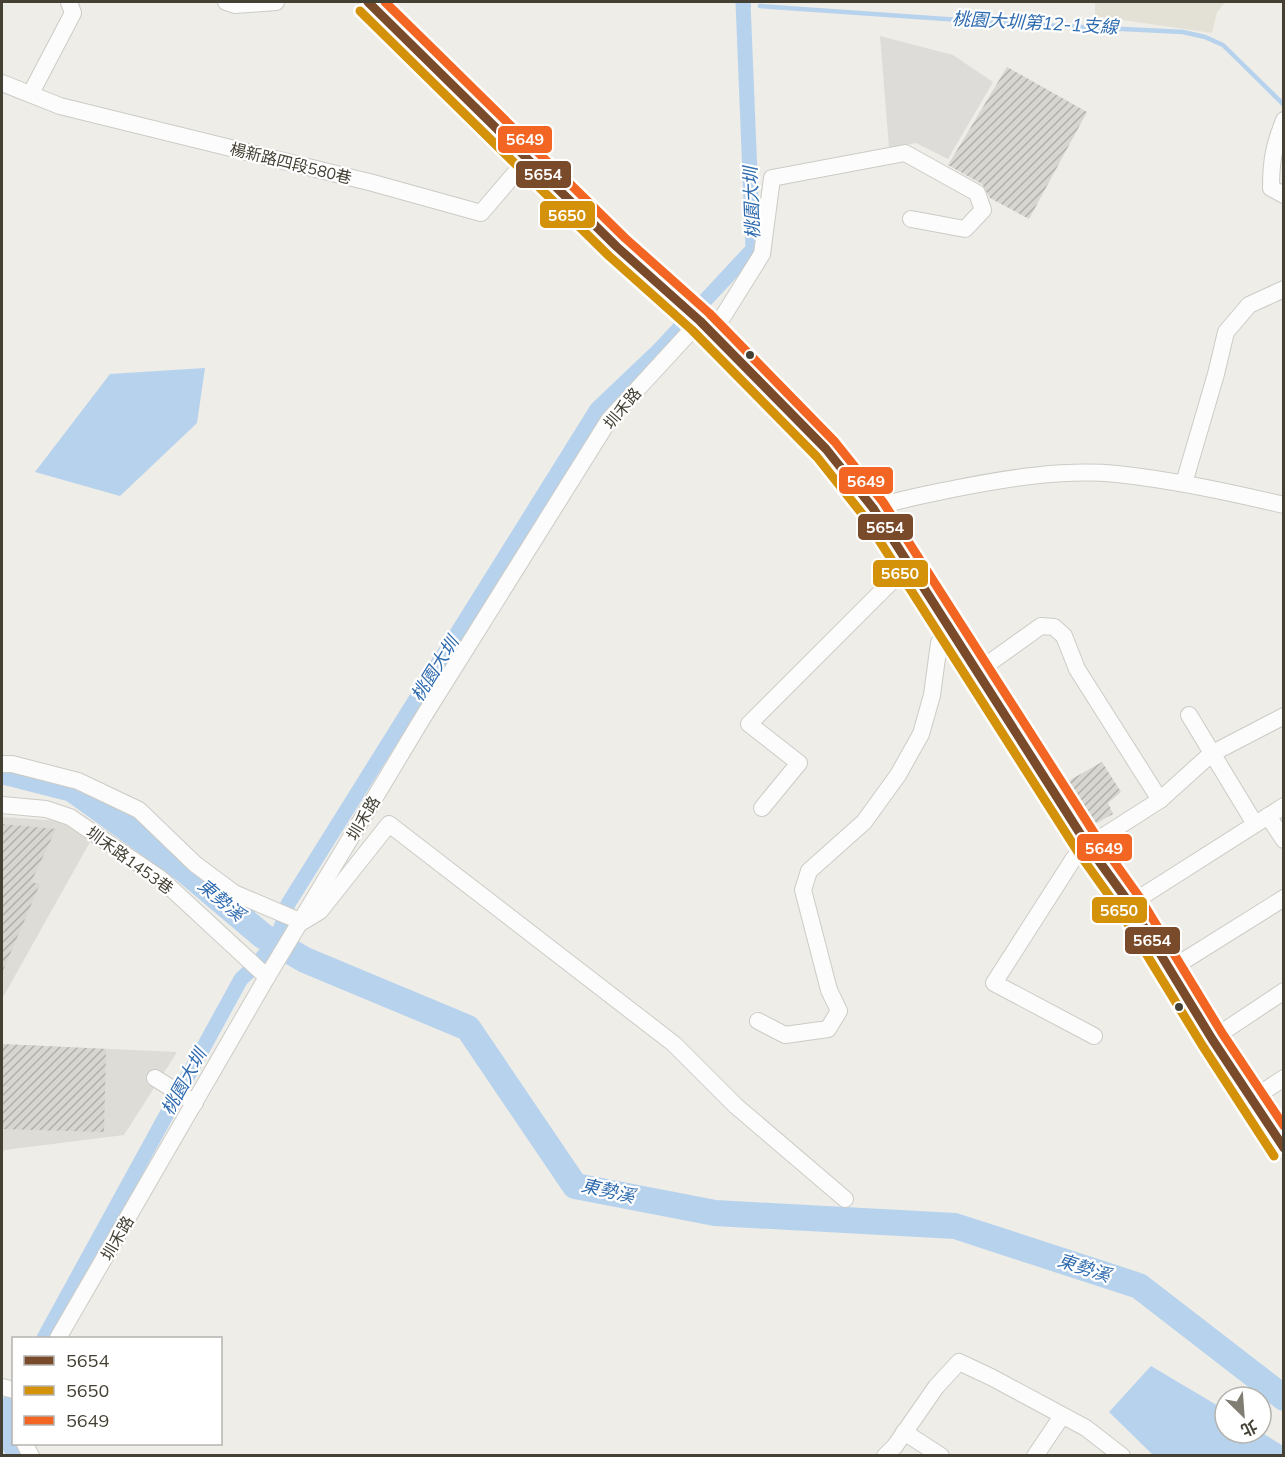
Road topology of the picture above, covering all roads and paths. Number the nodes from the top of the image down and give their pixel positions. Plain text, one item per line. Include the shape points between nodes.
1 (69, 2) edge
2 (226, 2) edge
3 (276, 2) edge
4 (368, 2) edge
5 (2, 83) edge
6 (31, 93) junction
7 (1284, 120) edge
8 (528, 158) junction
9 (1284, 195) edge
10 (911, 219) dead end
11 (1284, 289) edge
12 (700, 322) junction
13 (1184, 483) junction
14 (1284, 504) edge
15 (873, 508) junction
16 (909, 564) junction
17 (950, 627) junction
18 (978, 671) junction
19 (1189, 714) dead end
20 (1284, 716) edge
21 (1211, 754) junction
22 (2, 764) edge
23 (1160, 800) junction
24 (2, 805) edge
25 (1284, 806) edge
26 (762, 808) dead end
27 (1262, 820) junction
28 (1284, 840) edge
29 (1089, 846) junction
30 (1284, 898) edge
31 (1130, 904) junction
32 (297, 922) junction
33 (1169, 970) junction
34 (267, 973) junction
35 (1284, 991) edge
36 (758, 1021) dead end
37 (1094, 1036) dead end
38 (1212, 1038) junction
39 (155, 1078) dead end
40 (1284, 1078) edge
41 (1252, 1099) junction
42 (195, 1103) junction
43 (1284, 1149) edge
44 (845, 1199) dead end
45 (59, 1337) edge
46 (1062, 1416) junction
47 (904, 1432) junction
48 (885, 1455) edge
49 (941, 1455) edge
50 (1035, 1455) edge
51 (1122, 1455) edge

1 - 6 street via 73,13
2 - 3 street
4 - 8 main road
5 - 6 street
6 - 8 street, 楊新路四段580巷 via 60,106 481,213
7 - 9 street via 1271,162 1271,188
8 - 12 main road
10 - 12 street, 圳禾路 via 965,229 983,210 977,193 905,153 772,178 762,254
11 - 13 street via 1249,305 1226,332
12 - 15 main road via 826,449
12 - 32 street, 圳禾路 via 609,420
13 - 14 street
13 - 15 street via 1115,474 1051,474 985,483
15 - 16 main road
16 - 17 main road
16 - 26 street via 749,724 799,763
17 - 18 main road
17 - 36 street via 939,643 932,695 921,734 864,822 809,871 803,890 829,990 839,1011 828,1029 785,1035
18 - 23 street via 1041,626 1054,627 1064,636 1077,669
18 - 29 main road
19 - 21 street
20 - 21 street
21 - 23 street
21 - 27 street
22 - 32 street via 78,781 139,810 195,864 234,893
23 - 29 street
24 - 34 street, 圳禾路1453巷 via 46,809 70,817 161,879
25 - 27 street
27 - 28 street
27 - 31 street
29 - 31 main road
29 - 37 street via 1074,858 994,983
30 - 33 street
31 - 33 main road
32 - 34 street, 圳禾路
32 - 44 street via 320,911 389,824 674,1044 736,1106
33 - 38 main road
34 - 42 street, 圳禾路
35 - 38 street
38 - 41 main road
39 - 42 street
40 - 41 street
41 - 43 main road
42 - 45 street, 圳禾路
46 - 47 street via 959,1362
46 - 50 street
46 - 51 street via 1086,1428
47 - 48 street
47 - 49 street

